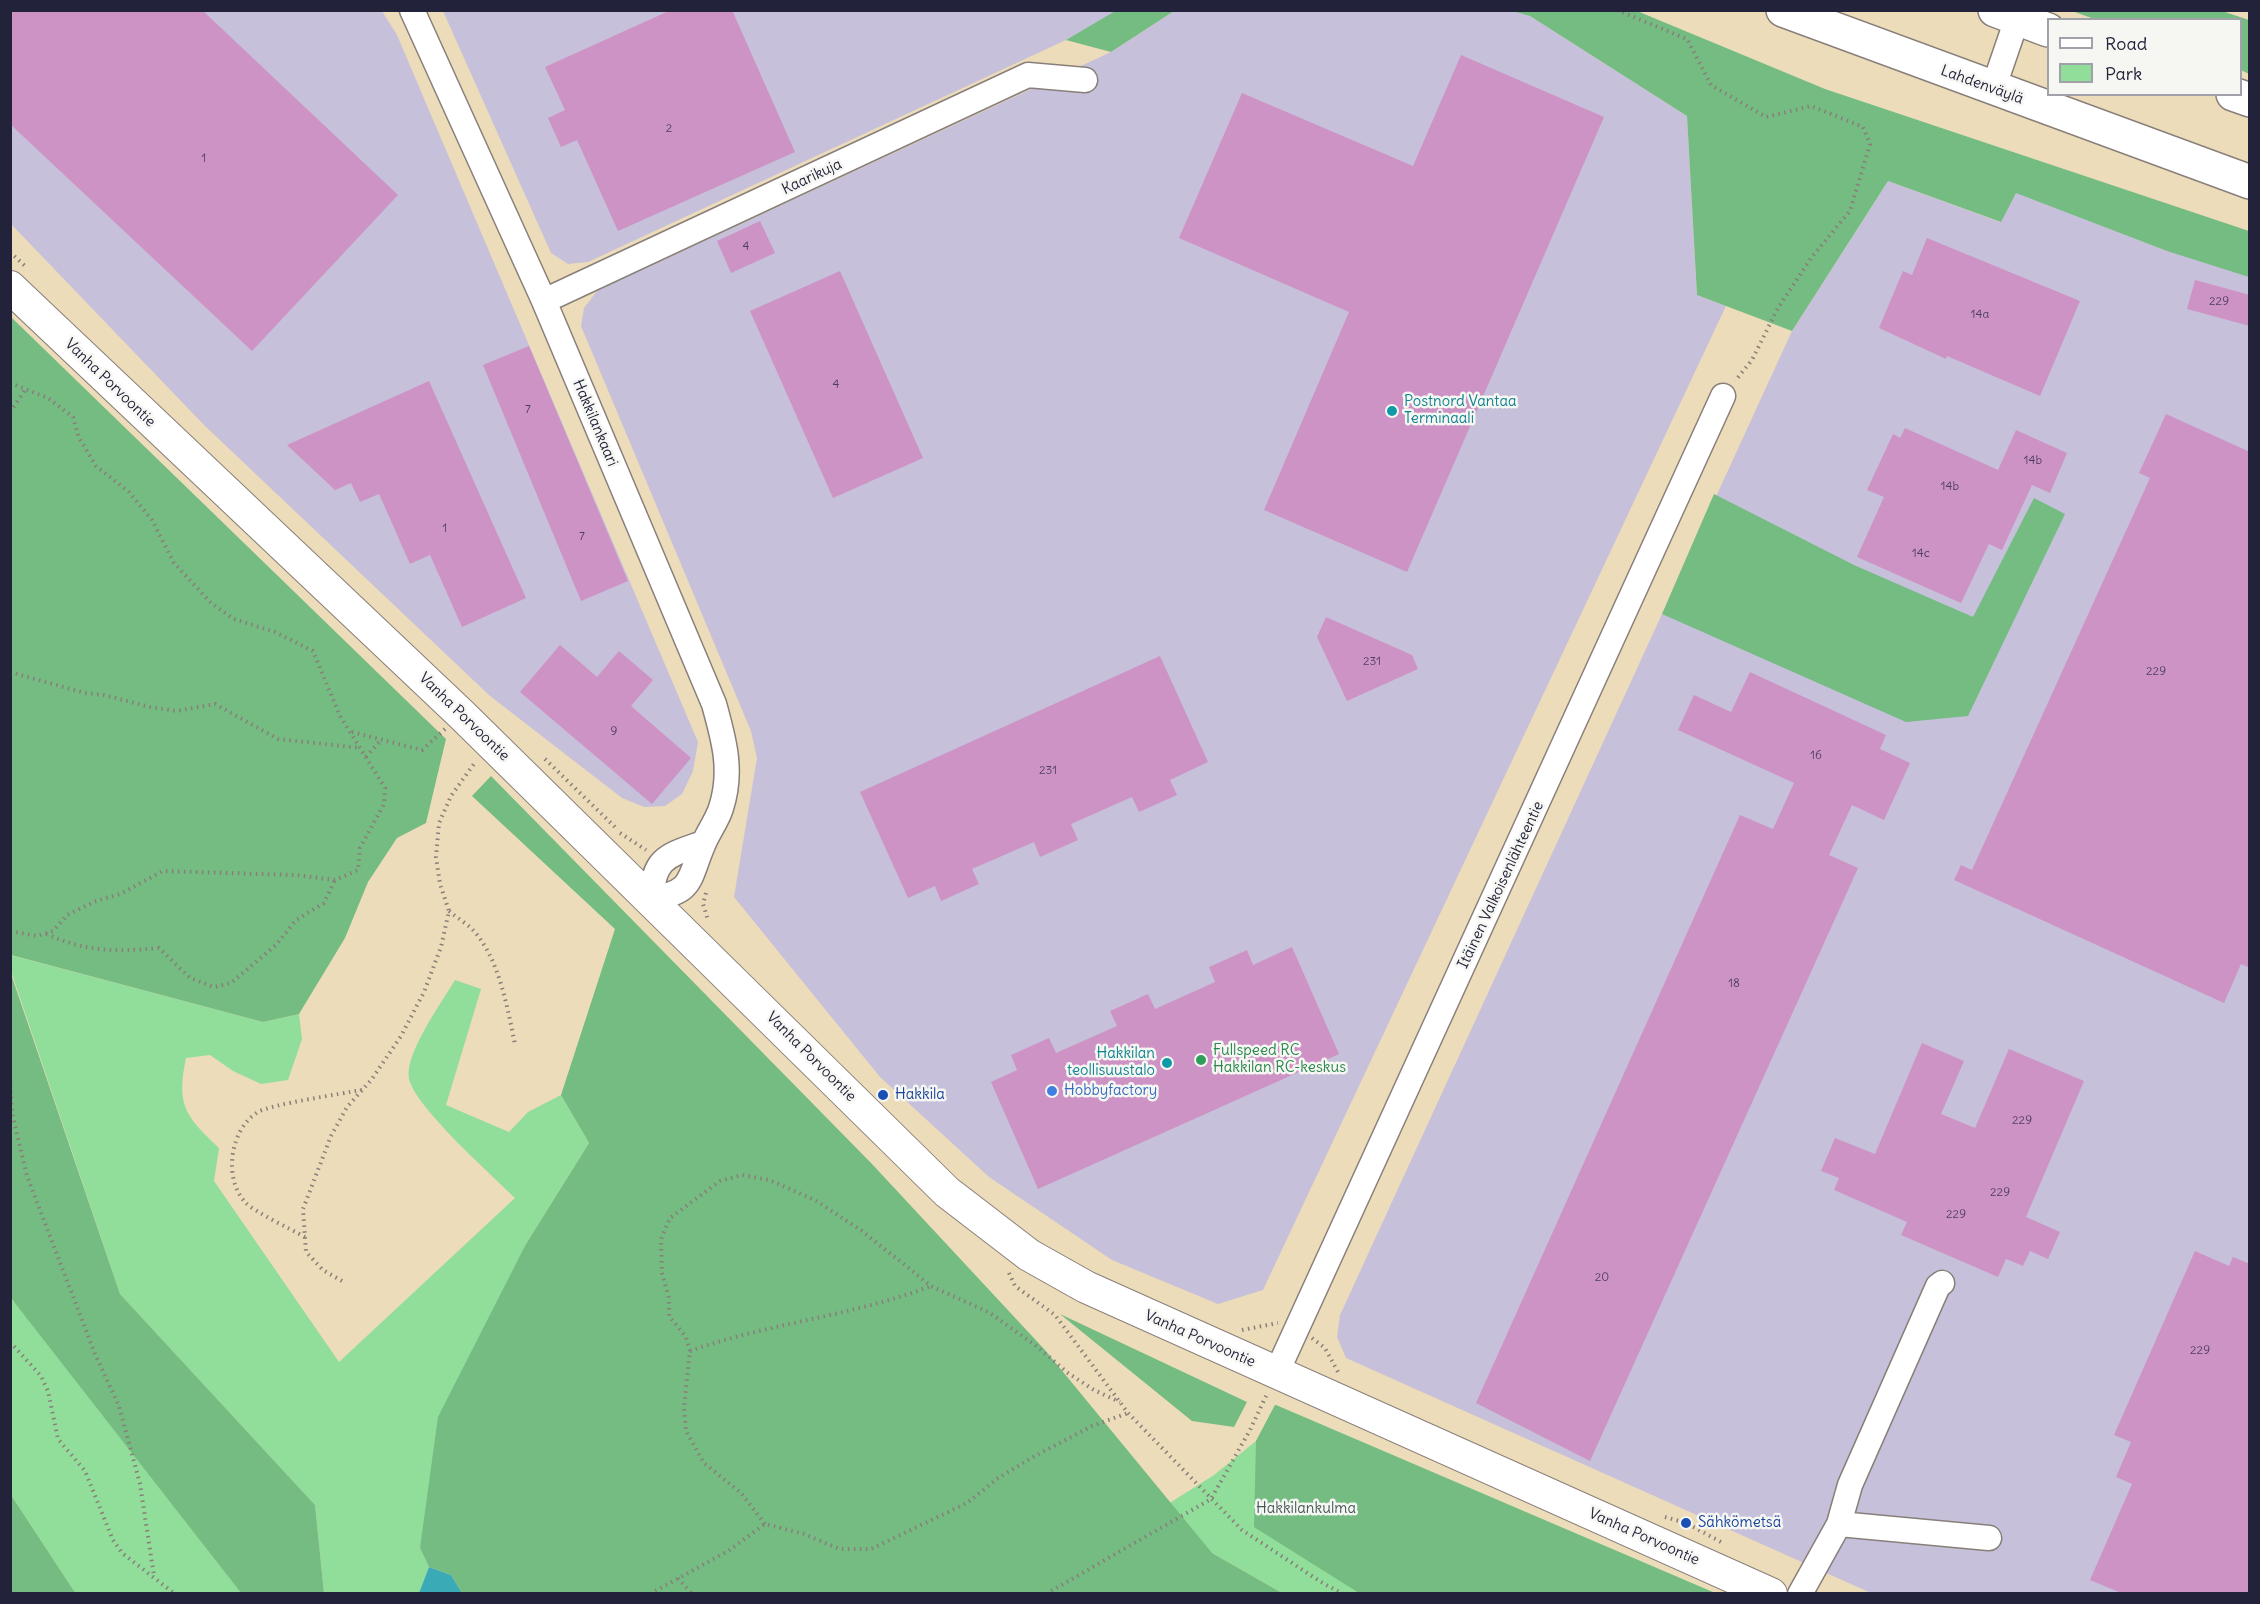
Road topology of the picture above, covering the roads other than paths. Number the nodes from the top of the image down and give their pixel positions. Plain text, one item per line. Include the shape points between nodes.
1 (412, 10) edge
2 (1783, 10) edge
3 (2006, 15) edge
4 (2047, 29) edge
5 (1085, 81) dead end
6 (1993, 89) junction
7 (2250, 182) edge
8 (10, 287) edge
9 (544, 301) junction
10 (1723, 396) road end
11 (703, 843) junction
12 (651, 899) junction
13 (1942, 1283) dead end
14 (1276, 1374) junction
15 (1839, 1524) junction
16 (1989, 1538) dead end
17 (1771, 1593) edge
18 (1800, 1593) edge

1 - 9 street, Hakkilankaari
2 - 6 highway, Lahdenväylä
3 - 4 highway
3 - 6 street
5 - 9 street, Kaarikuja via 1028,75
6 - 7 highway, Lahdenväylä
8 - 12 main road, Vanha Porvoontie
9 - 11 street, Hakkilankaari via 714,704 727,752 727,780 721,808
10 - 14 street, Itäinen Valkoisenlähteentie
11 - 12 street, Hakkilankaari via 685,888
11 - 12 street via 658,863
12 - 14 main road, Vanha Porvoontie via 947,1192 1029,1255 1086,1287
13 - 15 street via 1850,1485
14 - 17 main road, Vanha Porvoontie
15 - 16 street
15 - 18 street

